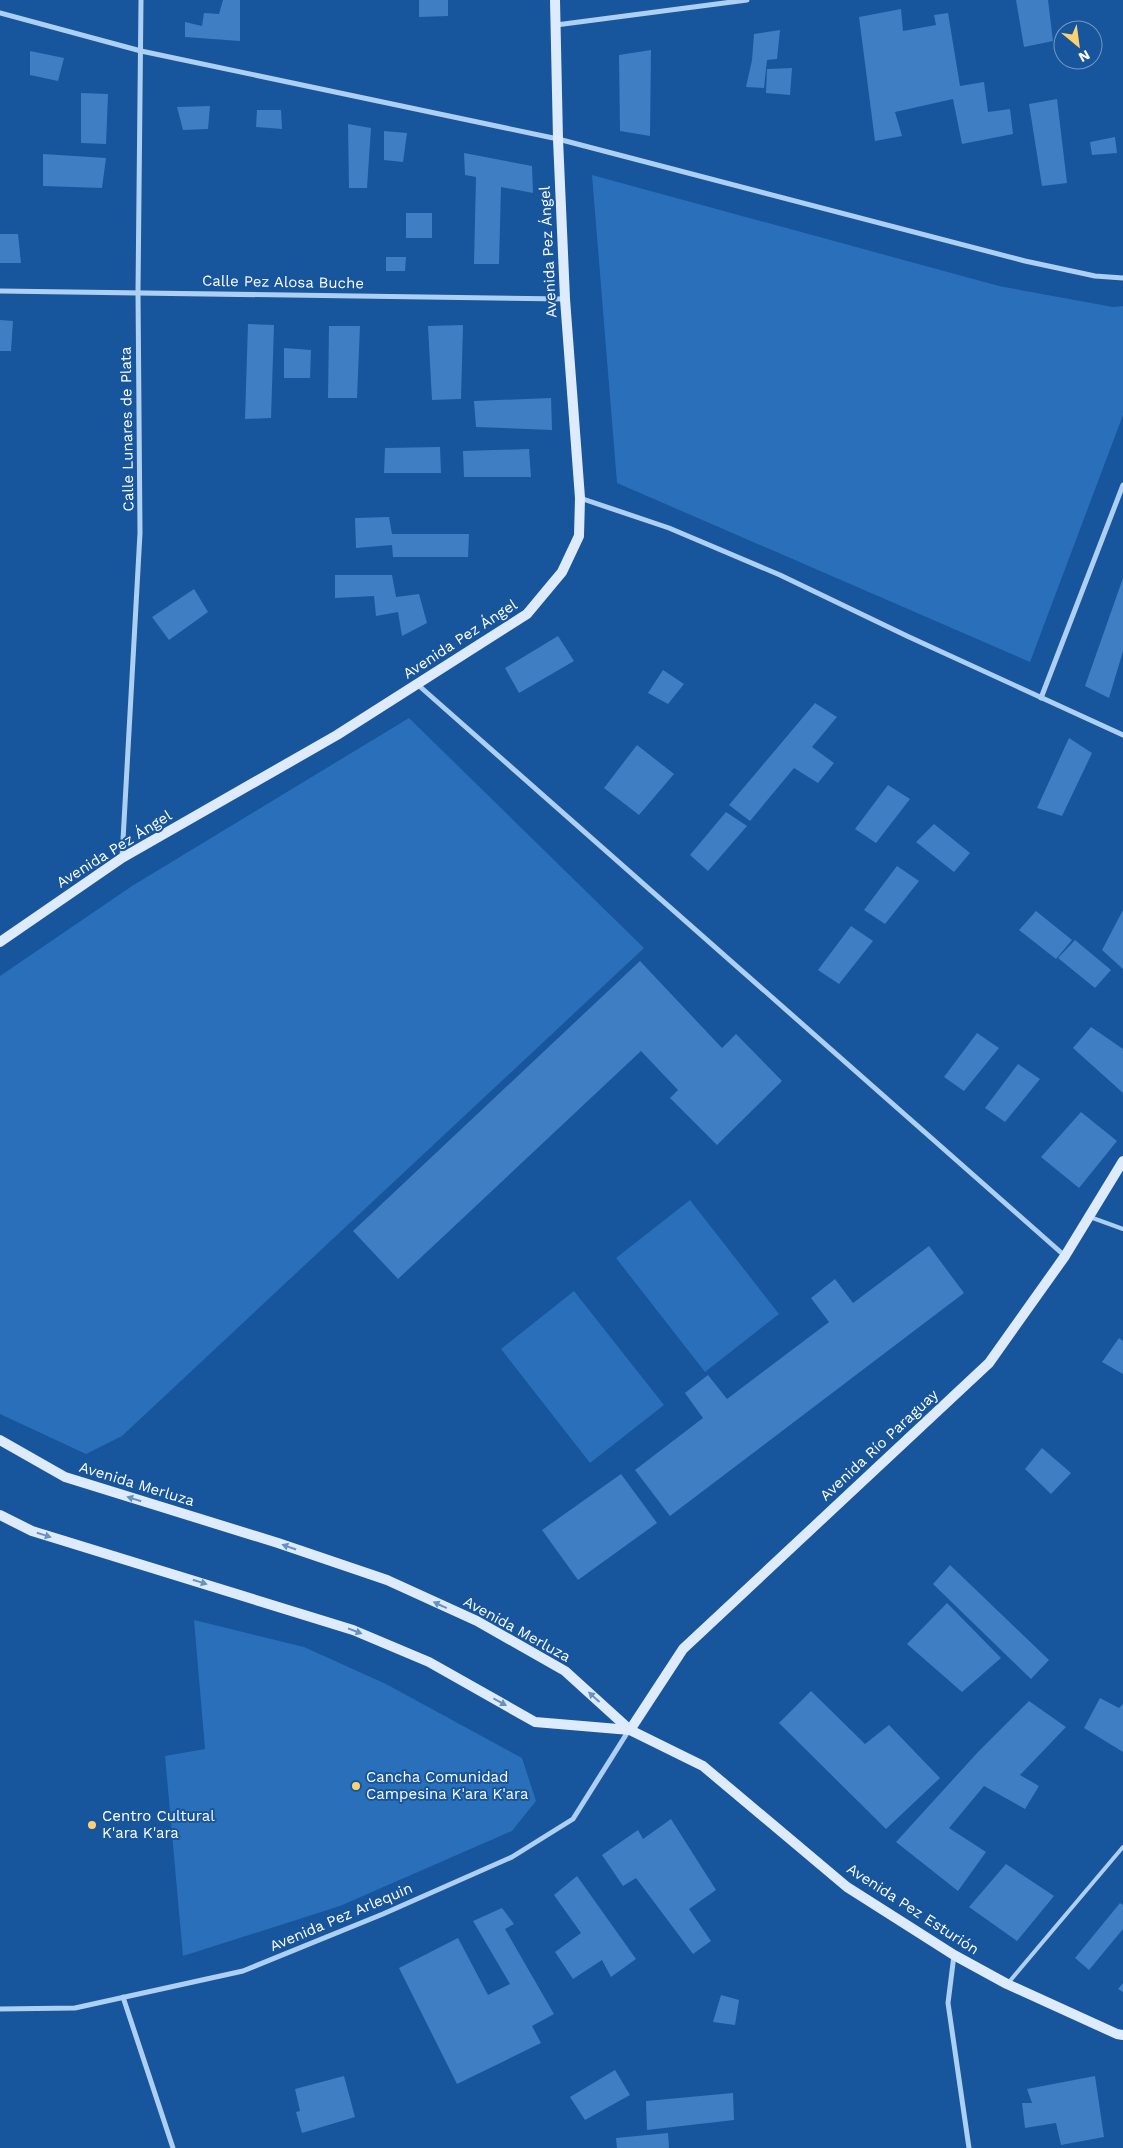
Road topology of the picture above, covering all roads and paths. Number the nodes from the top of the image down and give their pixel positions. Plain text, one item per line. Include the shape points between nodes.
1 (141, 0) edge
2 (555, 0) edge
3 (747, 0) edge
4 (0, 13) edge
5 (556, 25) junction
6 (141, 51) junction
7 (558, 139) junction
8 (1123, 278) edge
9 (0, 290) edge
10 (138, 292) junction
11 (565, 299) junction
12 (1123, 486) edge
13 (580, 498) junction
14 (417, 684) junction
15 (1041, 698) junction
16 (1123, 735) edge
17 (122, 858) junction
18 (0, 942) edge
19 (1123, 1161) edge
20 (1090, 1217) junction
21 (1123, 1229) edge
22 (1065, 1256) junction
23 (0, 1440) edge
24 (0, 1514) edge
25 (630, 1730) junction
26 (1123, 1847) edge
27 (954, 1955) junction
28 (1007, 1984) junction
29 (123, 1997) junction
30 (0, 2008) edge
31 (1123, 2034) edge
32 (173, 2148) edge
33 (969, 2148) edge

1 - 6 street, Calle Lunares de Plata
2 - 5 street, Avenida Pez Ángel
3 - 5 street
4 - 6 street
5 - 7 street, Avenida Pez Ángel
6 - 7 street
6 - 10 street, Calle Lunares de Plata
7 - 8 street via 1025,261 1096,276
7 - 11 street, Avenida Pez Ángel
9 - 10 street, Calle Pez Alosa Buche
10 - 11 street, Calle Pez Alosa Buche
10 - 17 street, Calle Lunares de Plata via 140,533
11 - 13 street, Avenida Pez Ángel
12 - 15 street
13 - 14 street, Avenida Pez Ángel via 578,536 562,572 527,614
13 - 15 street via 669,528 780,575
14 - 17 street, Avenida Pez Ángel via 336,735
14 - 22 street
15 - 16 street
17 - 18 street, Avenida Pez Ángel
19 - 20 street, Avenida Río Paraguay
20 - 21 lane
20 - 22 street, Avenida Río Paraguay
22 - 25 street, Avenida Río Paraguay via 989,1363 683,1649
25 -> 23 street, Avenida Merluza via 565,1671 476,1621 369,1574 65,1478
24 -> 25 street via 32,1531 353,1630 429,1662 535,1722
25 - 27 street, Avenida Pez Esturión via 703,1766 847,1887
25 - 29 street, Avenida Pez Arlequin via 572,1819 512,1857 243,1971
26 - 28 lane
27 - 28 street, Avenida Pez Esturión
27 - 33 street via 948,2003
28 - 31 street, Avenida Pez Esturión
29 - 30 street, Avenida Pez Arlequin via 75,2008
29 - 32 street

